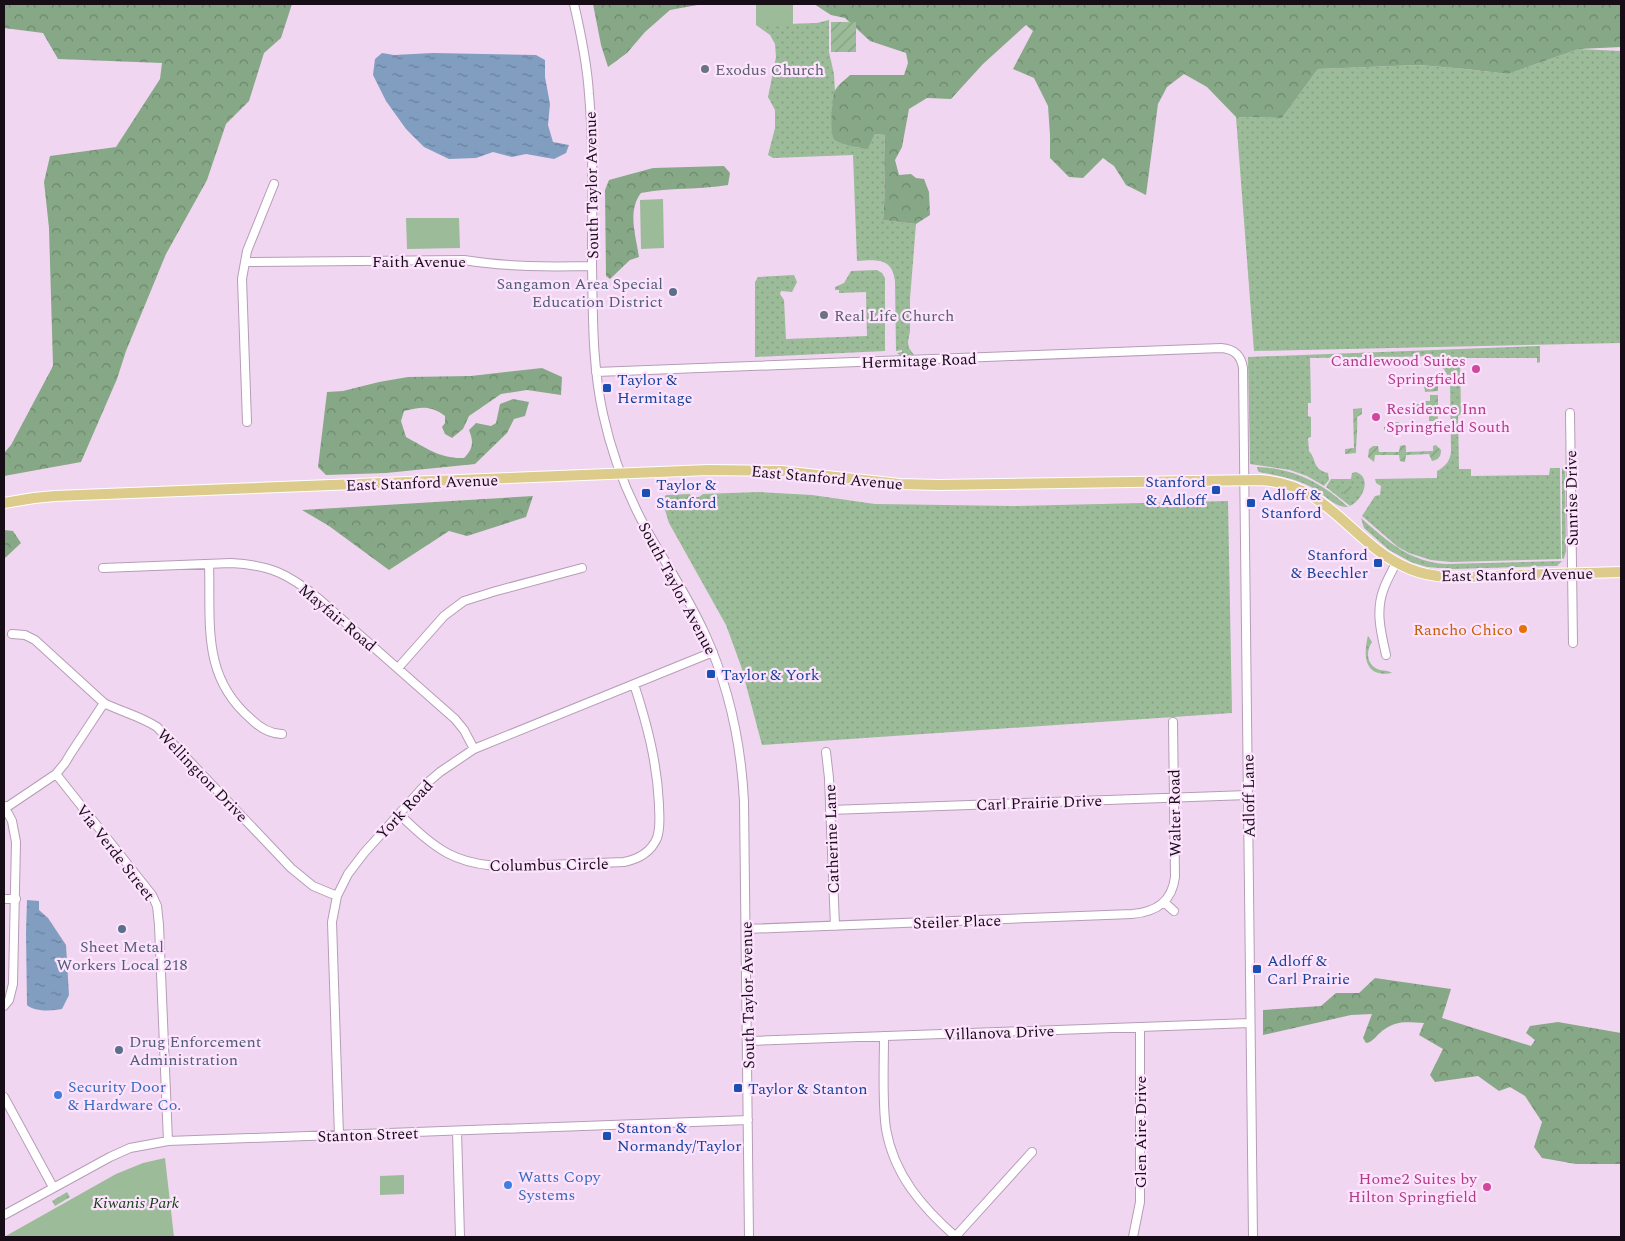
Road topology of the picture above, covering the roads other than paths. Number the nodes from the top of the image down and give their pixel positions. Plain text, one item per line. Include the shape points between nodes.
1 (574, 4) edge
2 (274, 184) dead end
3 (245, 262) junction
4 (592, 266) junction
5 (1239, 356) joint
6 (596, 372) junction
7 (1570, 412) dead end
8 (247, 422) dead end
9 (622, 474) junction
10 (1243, 480) junction
11 (4, 503) edge
12 (1396, 563) junction
13 (209, 564) junction
14 (103, 568) dead end
15 (582, 568) dead end
16 (1621, 572) edge
17 (1572, 573) junction
18 (12, 634) dead end
19 (1573, 643) dead end
20 (713, 652) junction
21 (1386, 655) dead end
22 (398, 668) junction
23 (634, 684) junction
24 (104, 704) junction
25 (1173, 722) dead end
26 (282, 734) dead end
27 (474, 749) junction
28 (826, 752) dead end
29 (56, 774) junction
30 (1248, 795) junction
31 (1174, 797) junction
32 (4, 808) edge
33 (830, 810) junction
34 (399, 814) junction
35 (337, 896) junction
36 (16, 899) junction
37 (4, 900) edge
38 (1164, 902) junction
39 (1174, 911) dead end
40 (835, 926) junction
41 (746, 929) junction
42 (4, 984) edge
43 (13, 984) junction
44 (4, 1006) edge
45 (1250, 1023) junction
46 (1140, 1027) junction
47 (884, 1036) junction
48 (748, 1041) junction
49 (4, 1096) edge
50 (748, 1120) junction
51 (457, 1131) junction
52 (339, 1136) junction
53 (168, 1141) junction
54 (1032, 1152) dead end
55 (54, 1187) junction
56 (4, 1215) edge
57 (460, 1237) edge
58 (749, 1237) edge
59 (955, 1237) edge
60 (1133, 1237) edge
61 (1253, 1237) edge

1 - 4 street, South Taylor Avenue via 590,94
2 - 3 street
3 - 4 street, Faith Avenue via 464,260 524,267
3 - 8 street via 242,286
4 - 6 street, South Taylor Avenue
5 - 6 street, Hermitage Road via 1230,349 1221,348
5 - 10 street, Adloff Lane via 1243,368
6 - 9 street, South Taylor Avenue via 608,434
7 - 17 street, Sunrise Drive
9 - 10 main road, East Stanford Avenue via 755,470 939,485
9 - 11 main road, East Stanford Avenue via 55,496
9 - 20 street, South Taylor Avenue via 642,521 695,613
10 - 12 main road, East Stanford Avenue via 1286,484 1311,494
10 - 30 street, Adloff Lane
12 - 17 main road, East Stanford Avenue via 1424,574 1445,577
12 - 21 street via 1379,606
13 - 14 street, Mayfair Road
13 - 22 street, Mayfair Road via 251,564 289,577 303,585
13 - 26 street via 212,649 219,678 242,712 262,728
15 - 22 street via 464,601 444,616
16 - 17 main road, East Stanford Avenue
17 - 19 street, Sunrise Drive
18 - 24 street, Wellington Drive via 35,640
20 - 23 street, York Road
20 - 41 street, South Taylor Avenue via 731,709 740,757
22 - 27 street, Mayfair Road via 455,719
23 - 27 street, York Road
23 - 34 street, Columbus Circle via 650,732 658,786 657,837 642,856 631,861 501,866 469,862 446,852
24 - 29 street
24 - 35 street, Wellington Drive via 157,726 291,868 313,886
25 - 31 street, Walter Road
27 - 34 street, York Road via 440,772
28 - 33 street, Catherine Lane
29 - 32 street
29 - 53 street, Via Verde Street via 145,885 157,906
30 - 31 street, Carl Prairie Drive
30 - 45 street, Adloff Lane
31 - 33 street, Carl Prairie Drive
31 - 38 street, Walter Road via 1175,877
32 - 36 street via 12,821 16,842
33 - 40 street, Catherine Lane
34 - 35 street, York Road via 348,874
35 - 52 street, York Road via 331,934
36 - 37 street
36 - 43 street
38 - 39 street
38 - 40 street, Steiler Place via 1142,913
40 - 41 street, Steiler Place
41 - 48 street, South Taylor Avenue
42 - 43 street
43 - 44 street
45 - 46 street, Villanova Drive
45 - 61 street, Adloff Lane
46 - 47 street, Villanova Drive
46 - 60 street, Glen Aire Drive via 1140,1202
47 - 48 street, Villanova Drive
47 - 59 street via 886,1127 895,1162 918,1200
48 - 50 street, South Taylor Avenue
49 - 55 street
50 - 51 street, Stanton Street
50 - 58 street, South Taylor Avenue
51 - 52 street, Stanton Street
51 - 57 street
52 - 53 street, Stanton Street
53 - 55 street, Stanton Street via 130,1148
54 - 59 street
55 - 56 street, Stanton Street

